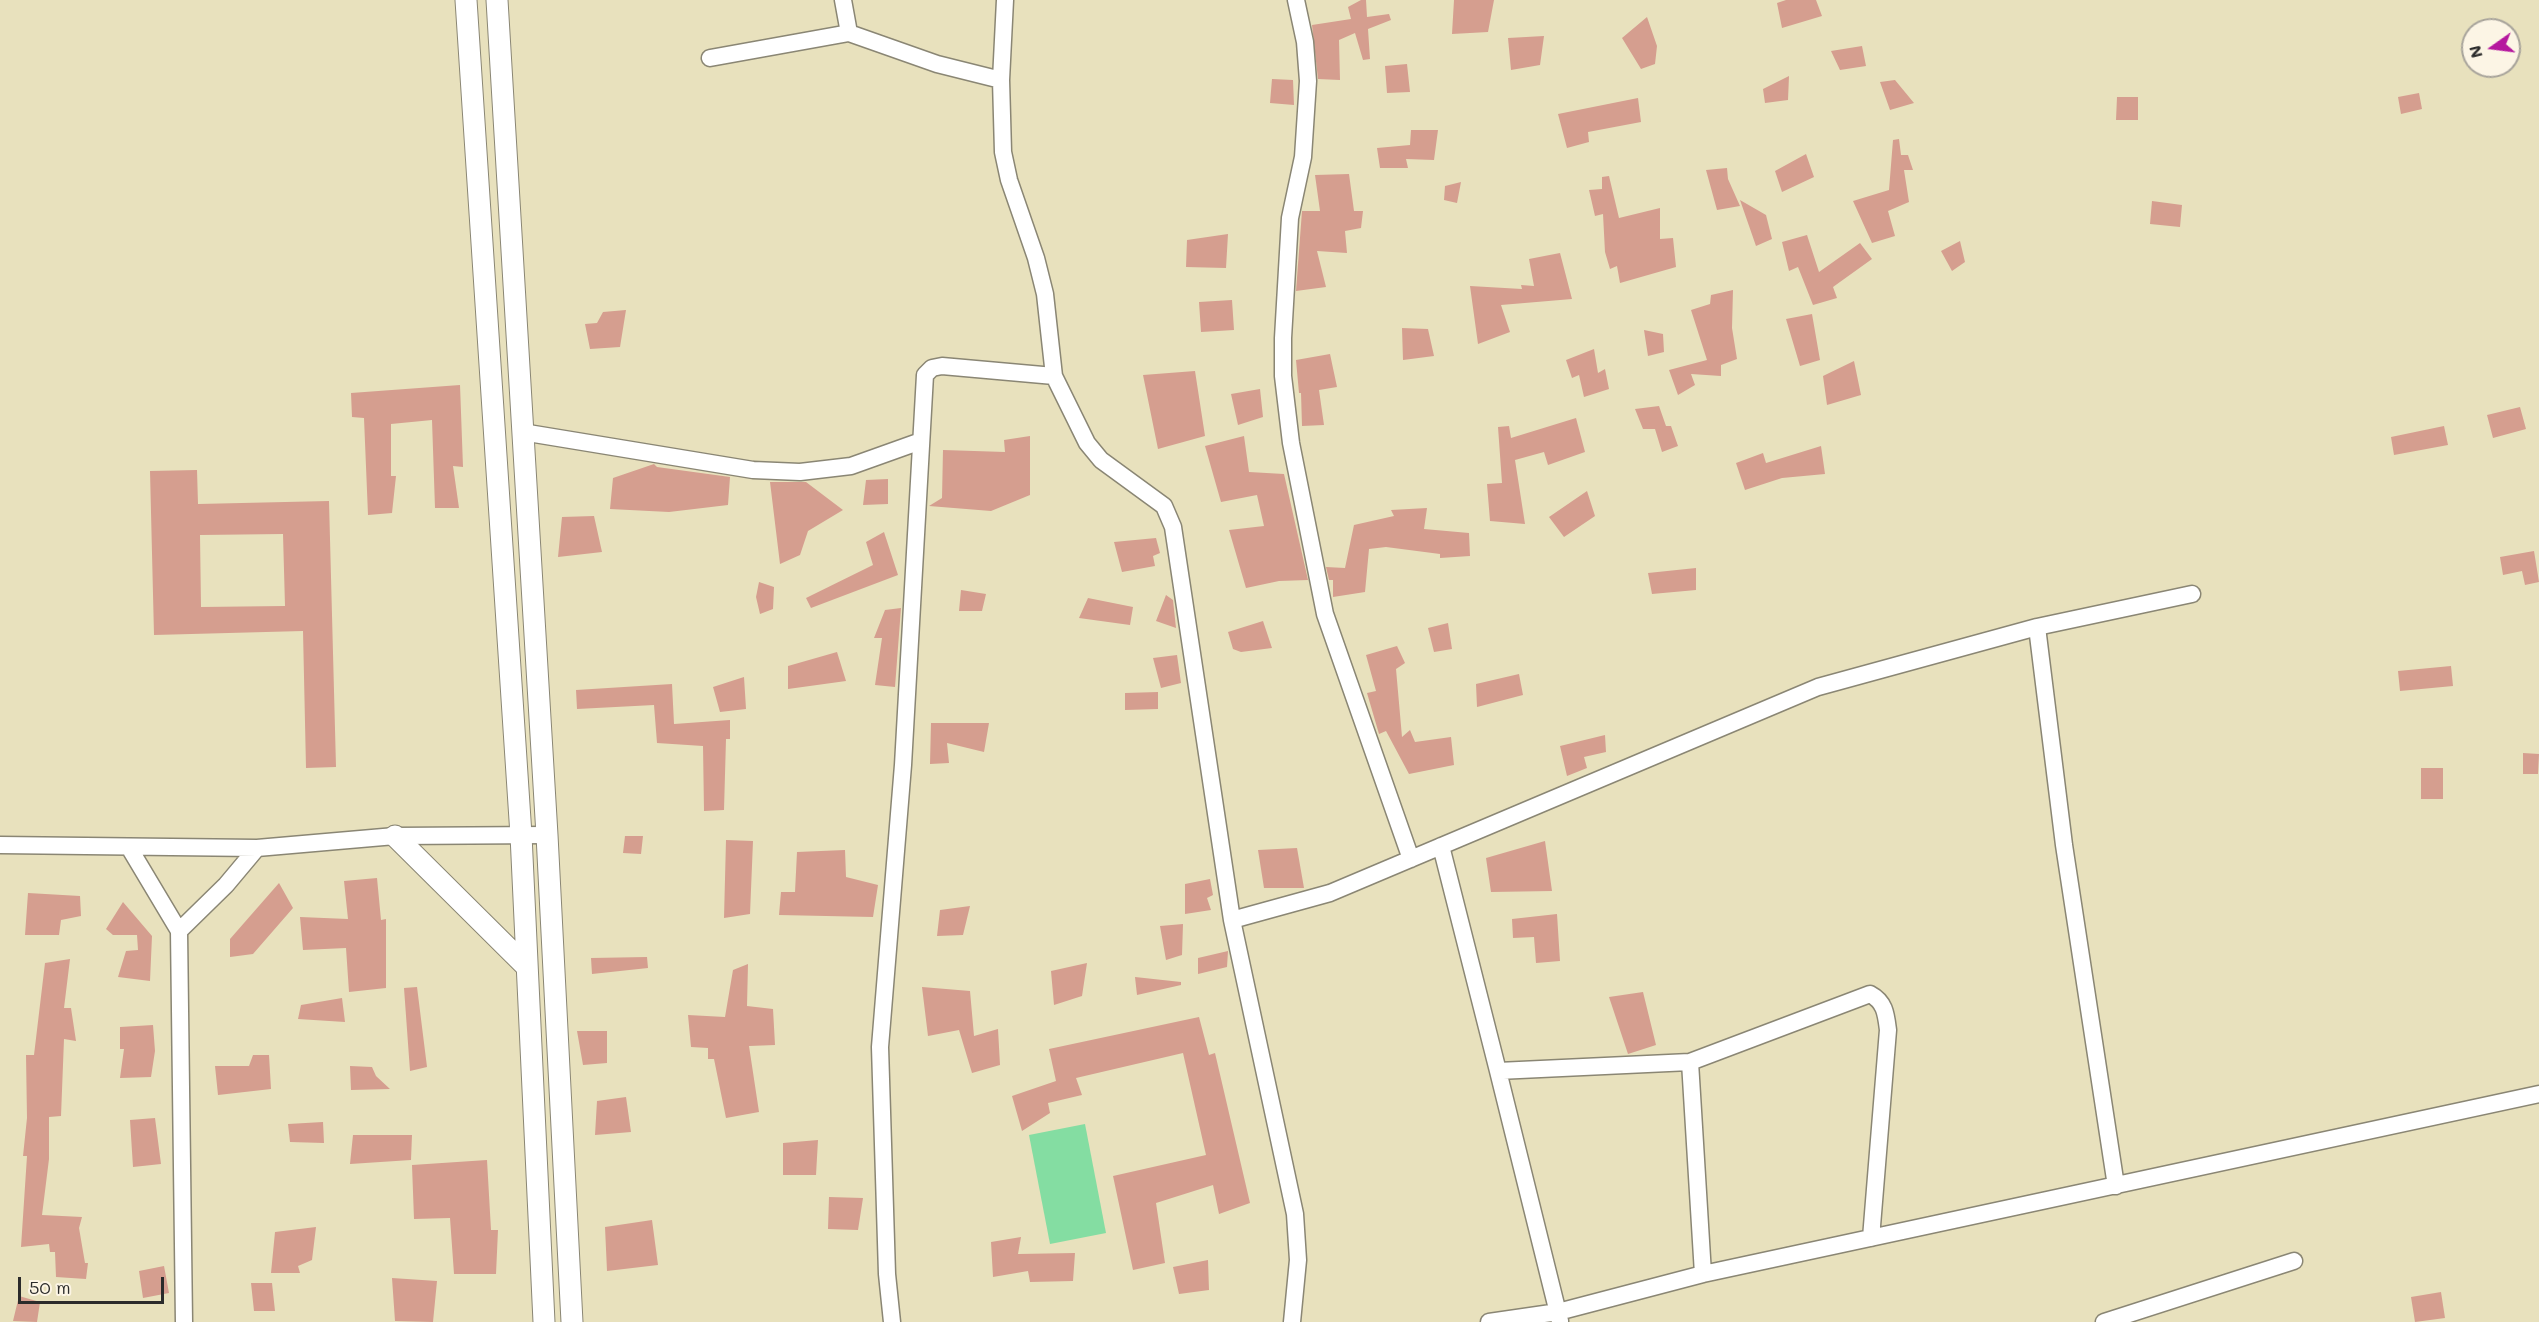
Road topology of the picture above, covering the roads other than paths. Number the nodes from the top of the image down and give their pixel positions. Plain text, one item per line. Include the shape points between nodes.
1 (466, 0) edge
2 (497, 0) edge
3 (843, 0) edge
4 (1005, 0) edge
5 (1296, 0) edge
6 (849, 33) junction
7 (710, 58) dead end
8 (1001, 80) junction
9 (487, 306) junction
10 (516, 306) junction
11 (1054, 376) junction
12 (522, 432) junction
13 (921, 441) junction
14 (2192, 594) dead end
15 (2037, 627) junction
16 (521, 835) junction
17 (547, 835) junction
18 (395, 836) junction
19 (0, 845) edge
20 (1442, 846) junction
21 (257, 848) junction
22 (130, 849) junction
23 (1411, 859) junction
24 (1232, 920) junction
25 (179, 930) junction
26 (527, 967) junction
27 (1690, 1062) junction
28 (1498, 1071) junction
29 (2539, 1094) edge
30 (2116, 1186) junction
31 (1871, 1238) junction
32 (2294, 1261) dead end
33 (1703, 1274) junction
34 (1559, 1317) edge
35 (184, 1322) edge
36 (544, 1322) edge
37 (572, 1322) edge
38 (892, 1322) edge
39 (1292, 1322) edge
40 (1489, 1322) edge
41 (2104, 1322) edge

1 - 9 street
2 - 10 street
3 - 6 street
4 - 8 street
5 - 23 street via 1308,81 1303,157 1290,218 1283,338 1291,443 1324,614
6 - 7 street
6 - 8 street via 937,64
8 - 11 street via 1003,152 1045,294
9 - 10 street
9 - 16 street
10 - 12 street
11 - 13 street via 932,368 925,375
11 - 24 street via 1087,443 1101,460 1164,506 1173,527
12 - 13 street via 753,471 800,472 851,466
12 - 17 street
13 - 38 street via 903,765 880,1047
14 - 15 street
15 - 20 street via 1818,687
15 - 30 street via 2064,845
16 - 17 street
16 - 18 street
16 - 26 street
17 - 37 street
18 - 21 street
18 - 26 street
19 - 22 street
20 - 23 street
20 - 28 street
21 - 22 street
21 - 25 street via 226,885
22 - 25 street
23 - 24 street via 1330,893
24 - 39 street via 1295,1214 1298,1260
25 - 35 street
26 - 36 street
27 - 28 street
27 - 31 street via 1870,994 1880,999 1888,1030
27 - 33 street
28 - 34 street
29 - 30 street
30 - 31 street
31 - 33 street
32 - 41 street
33 - 34 street
34 - 40 street

